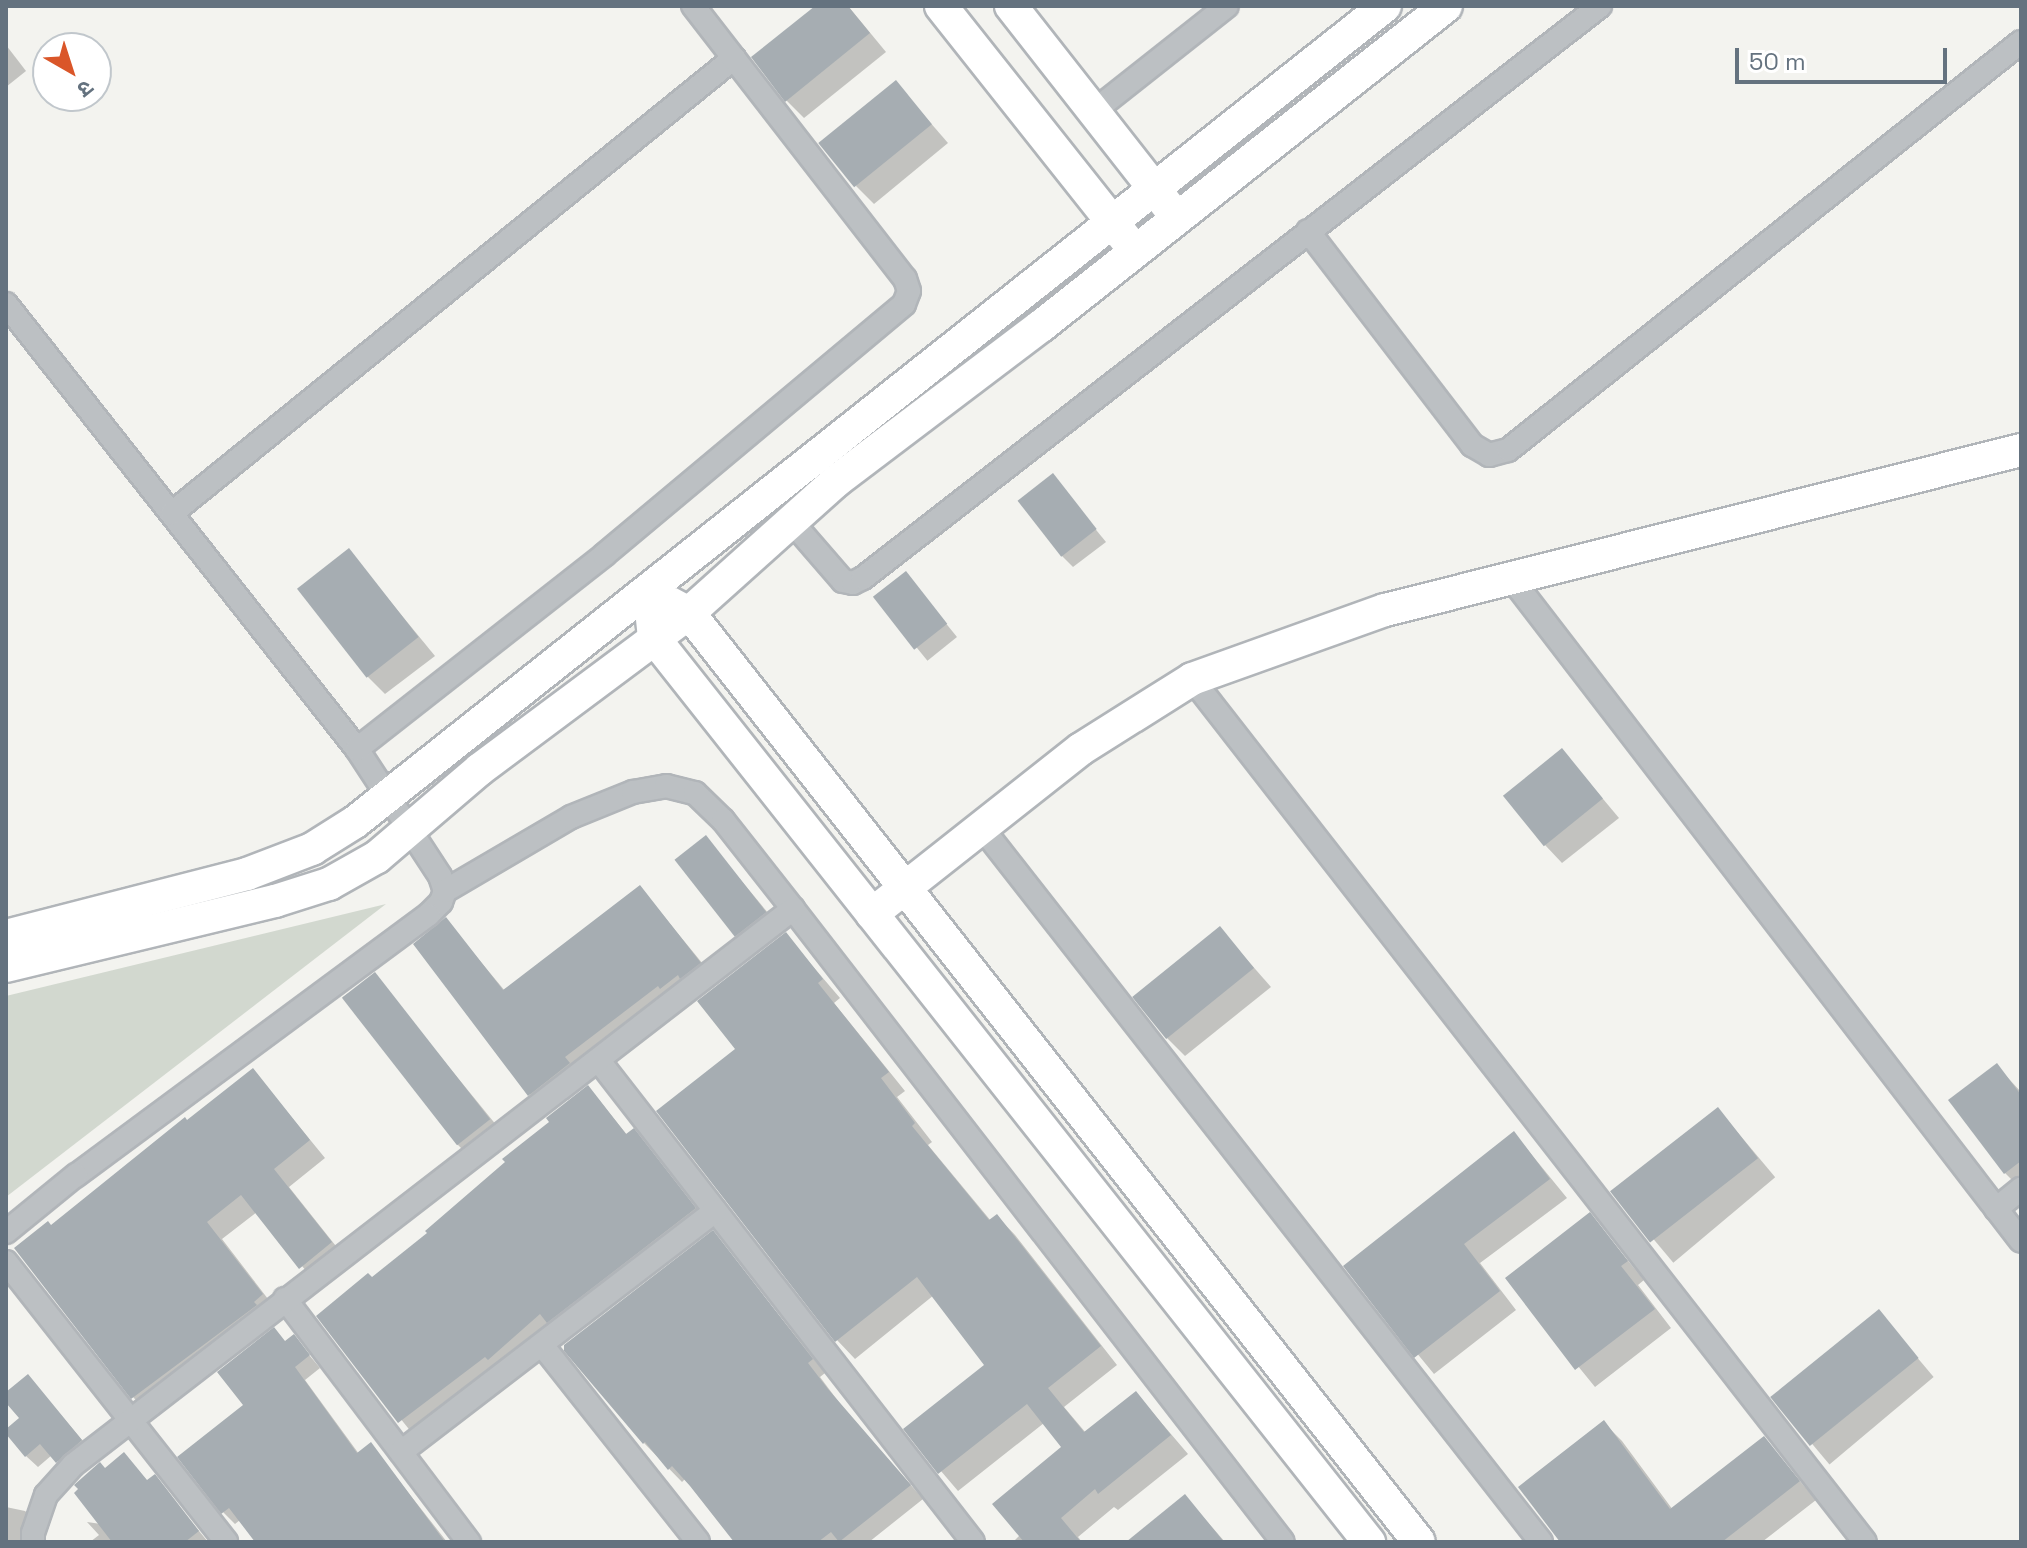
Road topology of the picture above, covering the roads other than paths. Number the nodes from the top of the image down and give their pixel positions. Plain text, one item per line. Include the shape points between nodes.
1 (693, 6) edge
2 (941, 6) edge
3 (1011, 6) edge
4 (1227, 6) edge
5 (1385, 6) edge
6 (1446, 6) edge
7 (1600, 6) edge
8 (2021, 42) edge
9 (734, 58) junction
10 (1094, 111) junction
11 (1155, 189) junction
12 (1178, 218) junction
13 (1113, 223) junction
14 (1308, 231) junction
15 (1135, 251) junction
16 (6, 304) edge
17 (2021, 450) edge
18 (172, 513) junction
19 (791, 521) junction
20 (1511, 578) junction
21 (649, 592) junction
22 (689, 613) junction
23 (654, 638) junction
24 (1192, 679) junction
25 (357, 749) junction
26 (385, 797) junction
27 (982, 828) junction
28 (410, 830) junction
29 (906, 889) junction
30 (445, 891) junction
31 (793, 909) junction
32 (872, 914) junction
33 (6, 936) edge
34 (6, 966) edge
35 (599, 1061) junction
36 (2021, 1189) edge
37 (1996, 1209) junction
38 (715, 1211) junction
39 (6, 1232) edge
40 (2021, 1241) edge
41 (6, 1262) edge
42 (285, 1299) junction
43 (542, 1345) junction
44 (131, 1420) junction
45 (401, 1452) junction
46 (33, 1542) edge
47 (226, 1542) edge
48 (469, 1542) edge
49 (698, 1542) edge
50 (973, 1542) edge
51 (1283, 1542) edge
52 (1369, 1542) edge
53 (1419, 1542) edge
54 (1541, 1542) edge
55 (1865, 1542) edge

1 - 9 street
2 - 13 street
3 - 10 street
4 - 10 street
5 - 11 street
6 - 12 street
7 - 14 street
8 - 14 street via 1508,450 1489,455 1472,445
9 - 18 street
9 - 25 street via 905,279 909,291 904,304 604,555
10 - 11 street
11 - 12 street
11 - 13 street
12 - 15 street
13 - 15 street
13 - 21 street
14 - 19 street via 863,578 843,581
15 - 19 street
16 - 18 street
17 - 20 street
18 - 25 street
19 - 22 street
20 - 24 street via 1385,610
20 - 37 street
21 - 22 street
21 - 23 street
21 - 26 street
22 - 23 street
22 - 29 street
23 - 28 street via 480,769
23 - 32 street
24 - 27 street via 1081,749
24 - 55 street
25 - 26 street
26 - 28 street
26 - 33 street via 312,849 247,874
27 - 29 street
27 - 54 street
28 - 30 street
28 - 34 street via 377,857 329,884
29 - 32 street
29 - 53 street
30 - 31 street via 571,817 633,792 666,786 695,793 723,820
30 - 39 street via 428,915
31 - 35 street
31 - 51 street
32 - 52 street
35 - 38 street
35 - 42 street
36 - 37 street
37 - 40 street
38 - 43 street
38 - 50 street
41 - 44 street
42 - 44 street
42 - 45 street
43 - 45 street
43 - 49 street
44 - 46 street via 73,1465 46,1495
44 - 47 street
45 - 48 street

